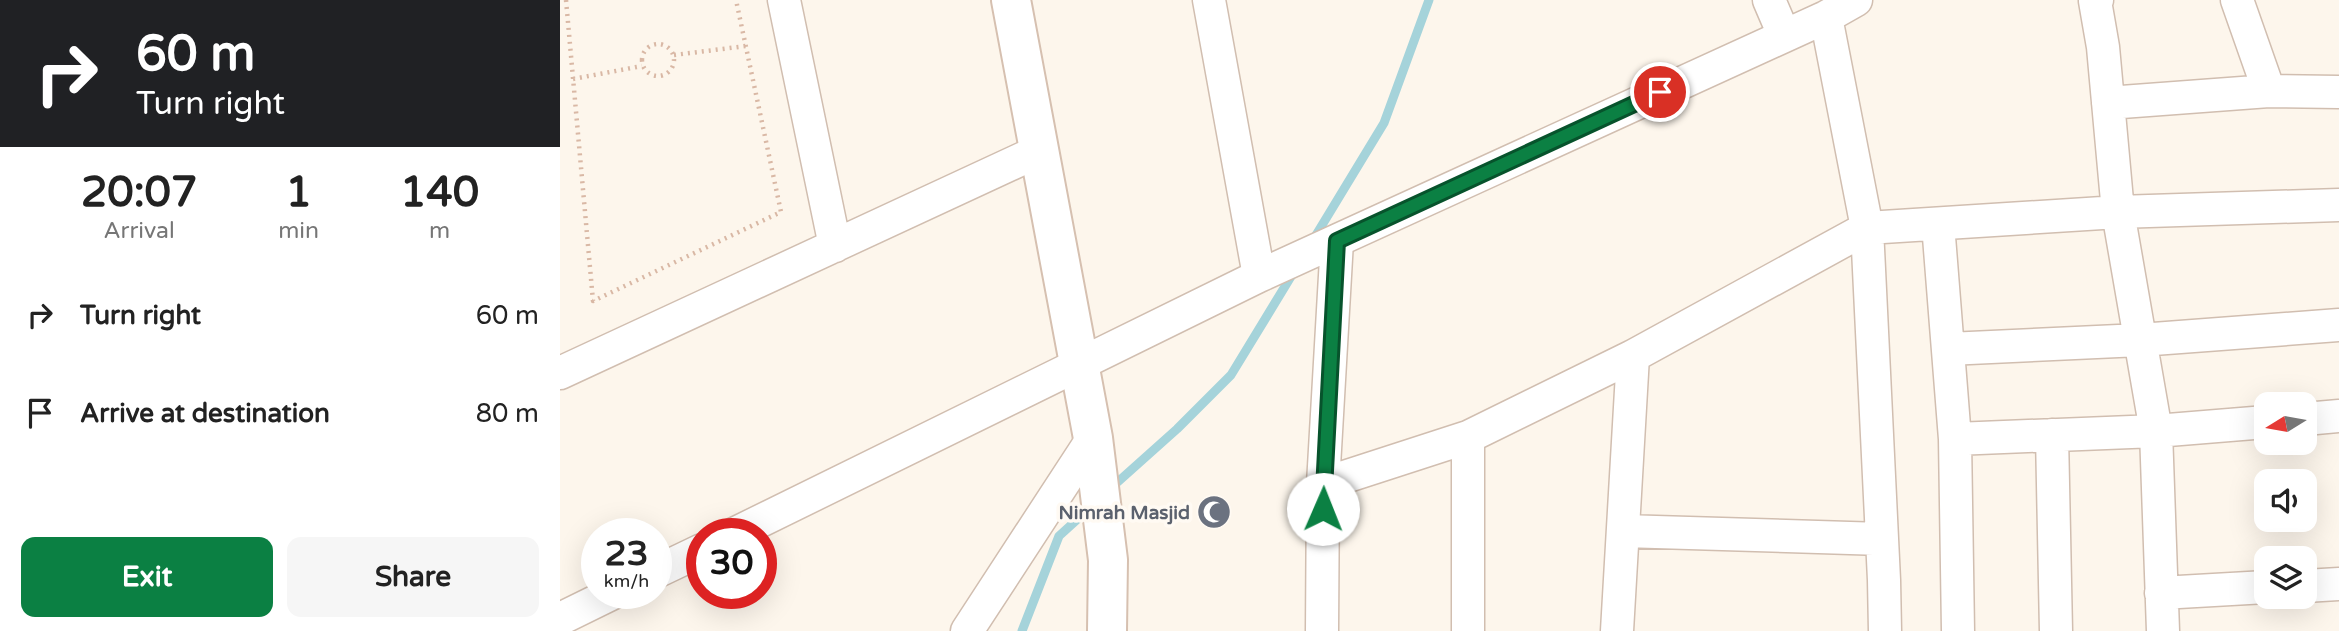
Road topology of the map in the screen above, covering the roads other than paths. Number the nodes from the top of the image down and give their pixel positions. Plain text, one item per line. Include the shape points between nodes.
1 (784, 0) edge
2 (1011, 0) edge
3 (1209, 0) edge
4 (1769, 0) edge
5 (1856, 0) edge
6 (2097, 0) edge
7 (2237, 0) edge
8 (1826, 17) junction
9 (1784, 35) junction
10 (2269, 91) junction
11 (2339, 92) edge
12 (2108, 103) junction
13 (1039, 151) junction
14 (2339, 205) edge
15 (2118, 212) junction
16 (1938, 224) junction
17 (1867, 228) junction
18 (1337, 241) junction
19 (835, 246) junction
20 (1259, 276) junction
21 (2339, 325) edge
22 (2140, 340) junction
23 (1948, 349) junction
24 (1633, 356) junction
25 (1079, 365) junction
26 (560, 373) edge
27 (2339, 416) edge
28 (2317, 418) edge
29 (2254, 423) edge
30 (2156, 431) junction
31 (2052, 435) junction
32 (1468, 437) junction
33 (1093, 438) junction
34 (1955, 439) junction
35 (1323, 484) junction
36 (767, 518) edge
37 (1623, 531) junction
38 (1882, 539) junction
39 (2339, 584) edge
40 (2317, 585) edge
41 (2254, 588) edge
42 (2161, 593) junction
43 (581, 607) edge
44 (560, 617) edge
45 (967, 631) edge
46 (1107, 631) edge
47 (1322, 631) edge
48 (1468, 631) edge
49 (1617, 631) edge
50 (1885, 631) edge
51 (1958, 631) edge
52 (2056, 631) edge
53 (2163, 631) edge

1 - 19 street
2 - 13 street
3 - 20 street
4 - 9 street
5 - 8 street
6 - 12 street
7 - 10 street
8 - 9 street
8 - 17 street
9 - 18 street
10 - 11 street
10 - 12 street
12 - 15 street
13 - 19 street
13 - 25 street
14 - 15 street
15 - 16 street
15 - 22 street
16 - 17 street
16 - 23 street
17 - 24 street
17 - 38 street
18 - 20 street
18 - 35 street
19 - 26 street
20 - 25 street
21 - 22 street
22 - 23 street
22 - 30 street
23 - 34 street
24 - 32 street
24 - 37 street
25 - 33 street
25 - 36 street
27 - 28 street
29 - 30 street
30 - 31 street
30 - 42 street
31 - 34 street
31 - 52 street
32 - 35 street
32 - 48 street
33 - 45 street
33 - 46 street via 1108,560
34 - 51 street
35 - 47 street
37 - 38 street
37 - 49 street
38 - 50 street
39 - 40 street
41 - 42 street
42 - 53 street
43 - 44 street

